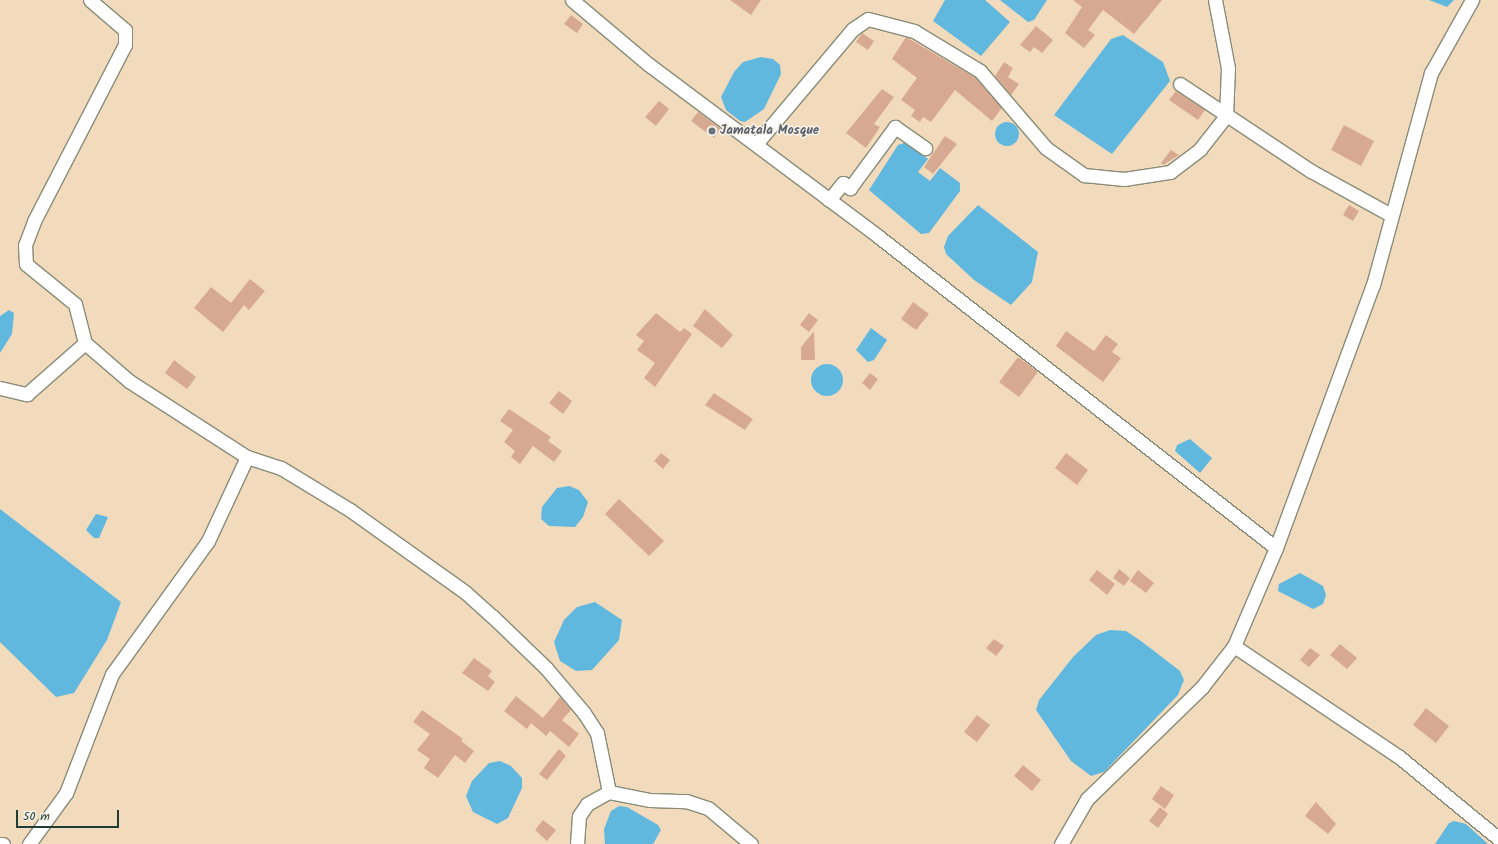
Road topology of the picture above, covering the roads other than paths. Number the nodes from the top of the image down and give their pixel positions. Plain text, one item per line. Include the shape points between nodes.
1 (90, 0) edge
2 (572, 0) edge
3 (1215, 0) edge
4 (1472, 0) edge
5 (1180, 84) dead end
6 (1226, 116) junction
7 (756, 144) junction
8 (925, 148) dead end
9 (829, 200) junction
10 (1391, 215) junction
11 (84, 343) junction
12 (0, 388) edge
13 (247, 457) junction
14 (1276, 548) junction
15 (1234, 646) junction
16 (609, 792) junction
17 (1498, 838) edge
18 (0, 844) edge
19 (3, 844) edge
20 (29, 844) edge
21 (577, 844) edge
22 (751, 844) edge
23 (1062, 844) edge

1 - 11 street via 126,30 126,45 34,221 25,245 26,264 75,304
2 - 7 street via 648,64
3 - 6 street via 1228,68
4 - 10 street via 1431,73
5 - 6 street
6 - 7 street via 1200,149 1170,172 1124,179 1084,176 1046,148 980,71 914,31 868,19 853,29
6 - 10 street via 1311,171
7 - 9 street
8 - 9 street via 895,127 850,188 843,182
9 - 14 street
10 - 14 street via 1374,285
11 - 12 street via 27,394
11 - 13 street via 135,385
13 - 16 street via 281,468 350,510 465,592 492,616 546,668 584,713 597,733
13 - 20 street via 208,541 112,674 66,793
14 - 15 street
15 - 17 street via 1398,756
15 - 23 street via 1202,688 1087,799
16 - 21 street via 587,804 579,816
16 - 22 street via 708,808
18 - 19 street

